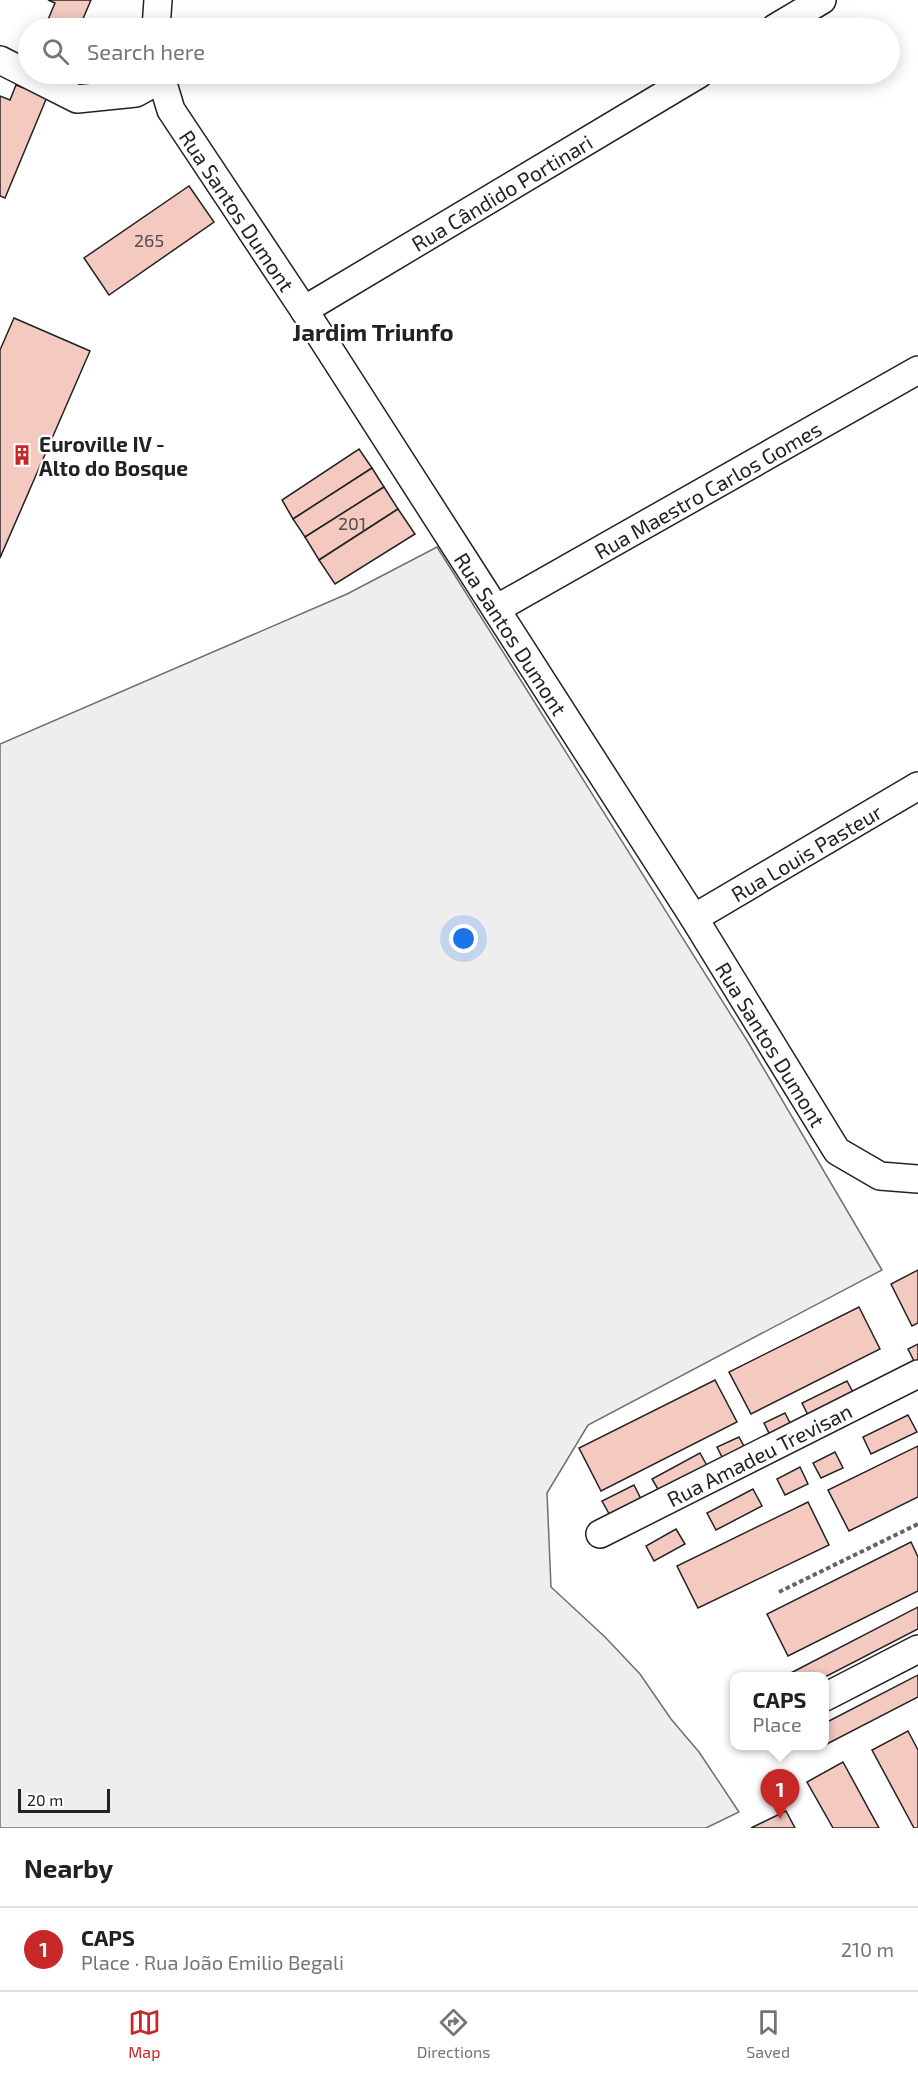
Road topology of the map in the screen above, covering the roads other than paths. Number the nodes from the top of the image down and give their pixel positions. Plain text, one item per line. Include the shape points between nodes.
1 (158, 0) edge
2 (822, 0) edge
3 (157, 18) edge
4 (792, 18) edge
5 (0, 60) edge
6 (18, 69) edge
7 (47, 84) edge
8 (148, 84) edge
9 (163, 84) edge
10 (682, 84) edge
11 (304, 310) junction
12 (918, 370) edge
13 (495, 609) junction
14 (918, 786) edge
15 (694, 918) junction
16 (918, 1179) edge
17 (918, 1374) edge
18 (600, 1534) dead end
19 (918, 1649) edge
20 (829, 1695) edge

1 - 3 street
2 - 4 street
5 - 6 street
7 - 8 street via 77,99 135,93
9 - 11 street, Rua Santos Dumont via 171,110
10 - 11 street, Rua Cândido Portinari
11 - 13 street, Rua Santos Dumont
12 - 13 street, Rua Maestro Carlos Gomes
13 - 15 street, Rua Santos Dumont
14 - 15 street, Rua Louis Pasteur
15 - 16 street, Rua Santos Dumont via 837,1151 880,1176
17 - 18 street, Rua Amadeu Trevisan
19 - 20 street

